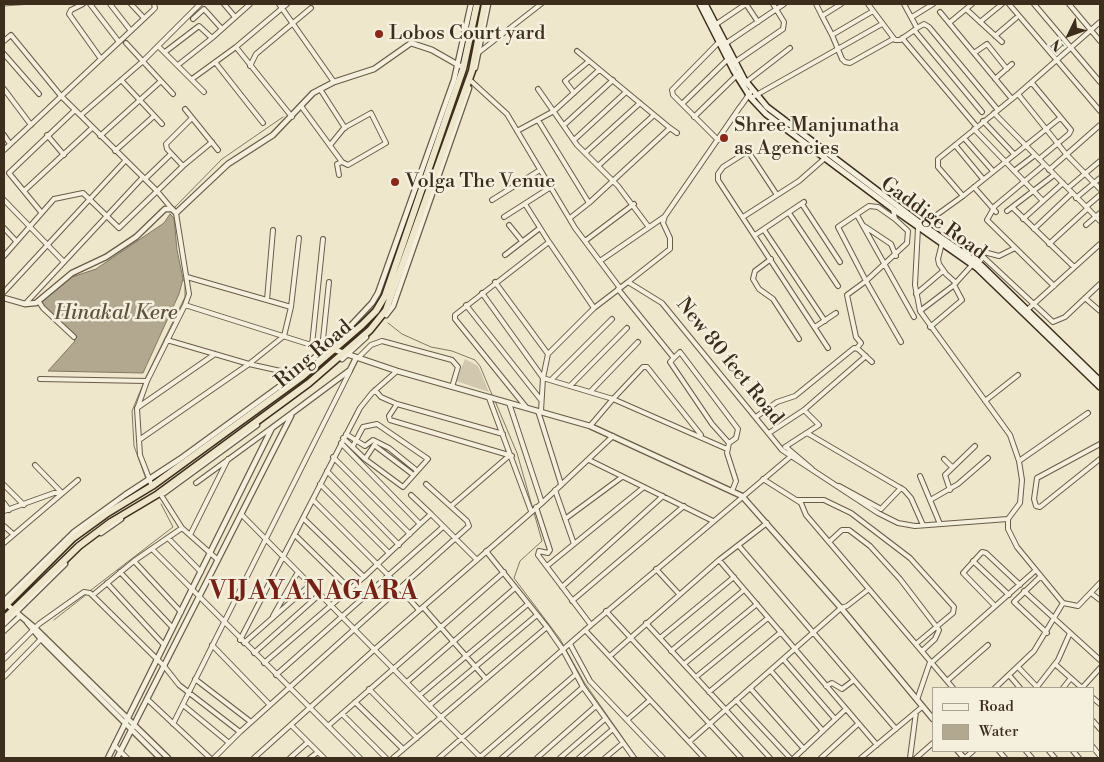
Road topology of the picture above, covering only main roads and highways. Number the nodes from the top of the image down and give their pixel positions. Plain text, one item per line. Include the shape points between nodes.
1 (477, 4) edge
2 (487, 4) edge
3 (700, 4) edge
4 (705, 4) edge
5 (722, 43) junction
6 (752, 94) junction
7 (919, 225) junction
8 (1025, 311) junction
9 (1100, 381) edge
10 (1100, 387) edge
11 (4, 604) edge
12 (4, 619) edge

1 - 11 highway, Ring Road via 466,55 385,296 362,326 303,376 73,538
2 - 12 highway, Ring Road via 469,81 386,310 347,352 297,392 149,501 111,522 80,546 16,613
3 - 5 main road, Gaddige Road
4 - 5 main road, Gaddige Road
5 - 6 main road, Gaddige Road
5 - 6 main road, Gaddige Road via 737,75
6 - 7 main road, Gaddige Road
6 - 7 main road, Gaddige Road via 773,120
7 - 8 main road, Gaddige Road
7 - 8 main road, Gaddige Road via 981,265
8 - 9 main road, Gaddige Road
8 - 10 main road, Gaddige Road

